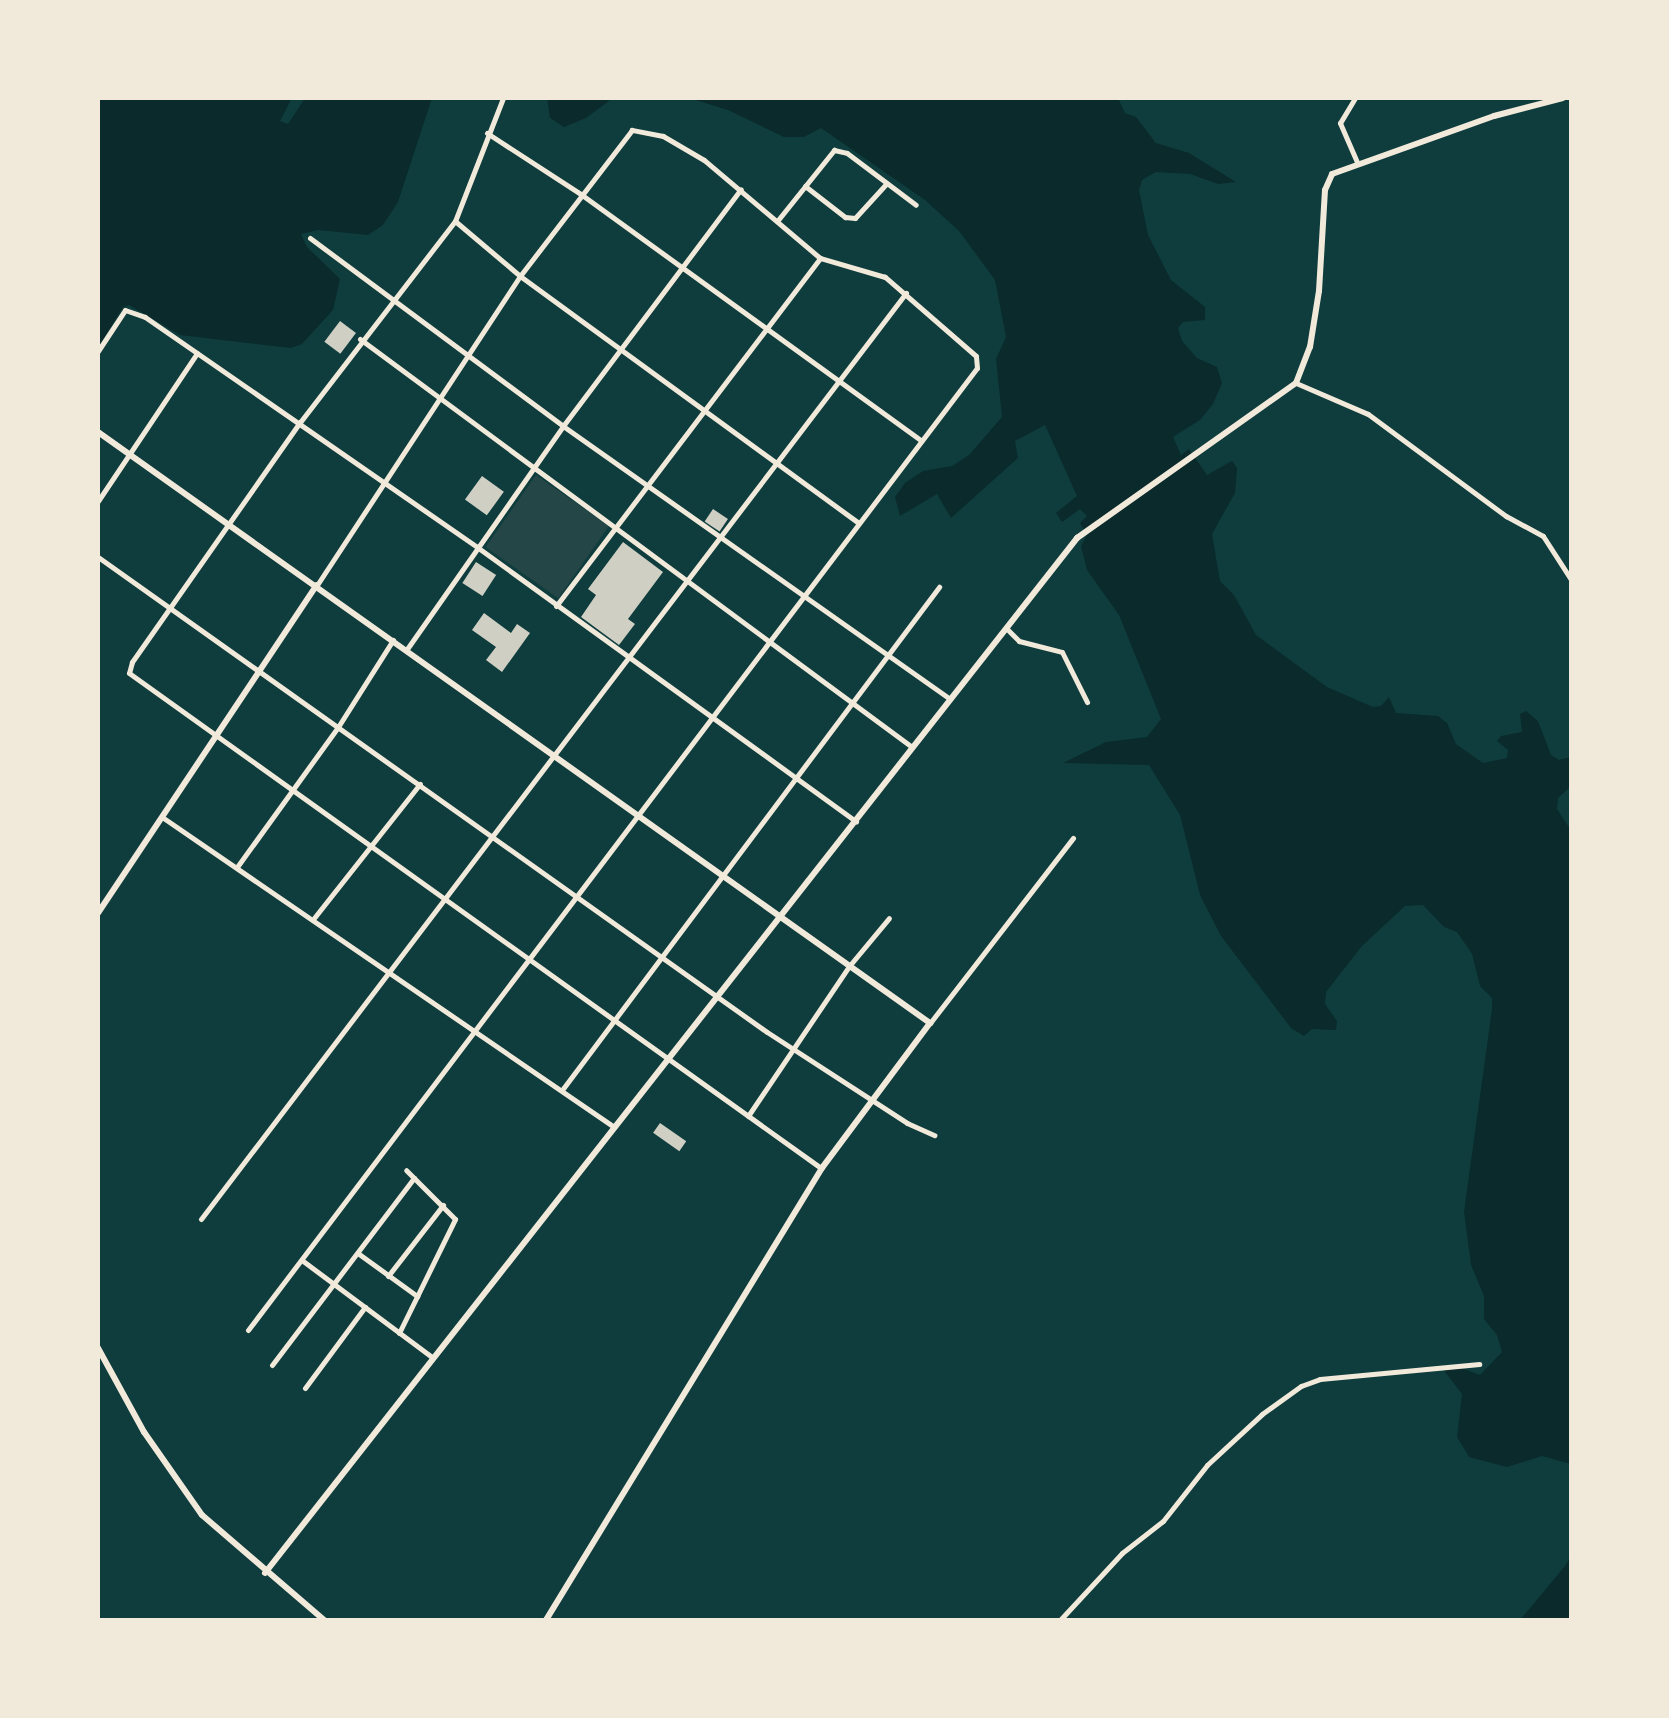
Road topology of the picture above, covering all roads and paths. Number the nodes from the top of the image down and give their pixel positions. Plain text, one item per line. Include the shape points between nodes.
1 (503, 98) edge
2 (1355, 98) edge
3 (1563, 98) edge
4 (486, 132) junction
5 (1357, 162) junction
6 (887, 183) junction
7 (804, 186) junction
8 (741, 189) junction
9 (582, 195) junction
10 (916, 205) dead end
11 (455, 220) junction
12 (778, 220) junction
13 (310, 238) dead end
14 (820, 258) junction
15 (681, 270) junction
16 (520, 276) junction
17 (906, 293) junction
18 (392, 300) junction
19 (765, 329) junction
20 (360, 339) junction
21 (622, 349) junction
22 (98, 351) edge
23 (197, 352) junction
24 (466, 356) junction
25 (838, 380) junction
26 (1296, 383) junction
27 (440, 396) junction
28 (706, 408) junction
29 (300, 422) junction
30 (563, 426) junction
31 (98, 432) edge
32 (920, 440) junction
33 (130, 454) junction
34 (776, 459) junction
35 (534, 466) junction
36 (384, 483) junction
37 (646, 486) junction
38 (98, 501) edge
39 (228, 522) junction
40 (858, 523) junction
41 (617, 526) junction
42 (720, 536) junction
43 (477, 547) junction
44 (98, 557) edge
45 (686, 578) junction
46 (1572, 581) edge
47 (317, 585) junction
48 (939, 587) dead end
49 (803, 596) junction
50 (556, 606) junction
51 (170, 608) junction
52 (1007, 629) junction
53 (393, 640) junction
54 (771, 641) junction
55 (407, 649) junction
56 (889, 657) junction
57 (626, 658) junction
58 (258, 672) junction
59 (949, 698) junction
60 (1087, 702) dead end
61 (855, 703) junction
62 (712, 720) junction
63 (338, 727) junction
64 (215, 737) junction
65 (913, 748) junction
66 (556, 755) junction
67 (798, 780) junction
68 (420, 784) junction
69 (291, 792) junction
70 (638, 816) junction
71 (162, 817) junction
72 (856, 822) junction
73 (493, 838) junction
74 (1073, 838) dead end
75 (371, 846) junction
76 (237, 867) junction
77 (724, 878) junction
78 (448, 900) junction
79 (576, 900) junction
80 (98, 913) edge
81 (314, 918) junction
82 (781, 918) junction
83 (889, 918) dead end
84 (663, 958) junction
85 (532, 959) junction
86 (850, 964) junction
87 (388, 969) junction
88 (719, 998) junction
89 (615, 1018) junction
90 (930, 1023) junction
91 (477, 1032) junction
92 (795, 1050) junction
93 (669, 1059) junction
94 (562, 1090) junction
95 (870, 1100) junction
96 (748, 1116) junction
97 (614, 1127) junction
98 (934, 1135) dead end
99 (822, 1168) junction
100 (406, 1170) dead end
101 (414, 1178) junction
102 (443, 1205) junction
103 (202, 1219) dead end
104 (359, 1254) junction
105 (302, 1260) junction
106 (388, 1276) junction
107 (335, 1286) junction
108 (417, 1296) junction
109 (366, 1307) junction
110 (248, 1330) dead end
111 (399, 1333) junction
112 (98, 1348) edge
113 (433, 1358) junction
114 (272, 1364) dead end
115 (1479, 1364) dead end
116 (305, 1388) dead end
117 (265, 1573) junction
118 (324, 1620) edge
119 (546, 1620) edge
120 (1060, 1620) edge

1 - 4 street
2 - 5 street via 1340,124
3 - 5 street
4 - 9 street
4 - 11 street
5 - 26 street via 1328,179 1319,291 1306,364
6 - 7 street via 849,218
6 - 7 street via 834,150
6 - 10 street
7 - 12 street
8 - 9 street via 683,147 632,130
8 - 12 street
8 - 15 street
9 - 15 street
9 - 16 street
11 - 16 street
11 - 18 street
12 - 14 street
13 - 18 street
14 - 17 street via 877,272
14 - 19 street
15 - 19 street
15 - 21 street
16 - 21 street
16 - 24 street
17 - 25 street
17 - 32 street via 977,362
18 - 20 street
18 - 24 street
19 - 25 street
19 - 28 street
20 - 27 street
20 - 29 street
21 - 28 street
21 - 30 street
22 - 23 street via 127,309
23 - 29 street
23 - 33 street
24 - 27 street
24 - 30 street
25 - 32 street
25 - 34 street
26 - 46 street via 1368,414 1542,536
26 - 52 street via 1084,532
27 - 35 street
27 - 36 street
28 - 34 street
28 - 37 street
29 - 36 street
29 - 39 street
30 - 35 street
30 - 37 street
31 - 33 street
32 - 40 street
33 - 38 street
33 - 39 street
34 - 40 street
34 - 42 street
35 - 41 street
35 - 43 street
36 - 43 street
36 - 47 street
37 - 41 street
37 - 42 street
39 - 47 street
39 - 51 street
40 - 49 street
41 - 45 street
41 - 50 street
42 - 45 street
42 - 49 street
43 - 50 street
43 - 55 street
44 - 51 street
45 - 54 street
45 - 57 street
47 - 53 street
47 - 58 street
48 - 56 street
49 - 54 street
49 - 56 street
50 - 57 street
51 - 58 street
51 - 64 street via 129,670
52 - 59 street
52 - 60 street via 1019,641 1062,652
53 - 55 street
53 - 63 street
54 - 61 street
54 - 62 street
55 - 66 street
56 - 59 street
56 - 61 street
57 - 62 street
57 - 66 street
58 - 63 street
58 - 64 street
59 - 65 street
61 - 65 street
61 - 67 street
62 - 67 street
62 - 70 street
63 - 68 street
63 - 69 street
64 - 69 street
64 - 71 street
65 - 72 street
66 - 70 street
66 - 73 street
67 - 72 street
67 - 77 street
68 - 73 street
68 - 75 street
69 - 75 street
69 - 76 street
70 - 77 street
70 - 79 street
71 - 76 street
71 - 80 street
72 - 82 street
73 - 78 street
73 - 79 street
74 - 90 street
75 - 78 street
75 - 81 street
76 - 81 street
77 - 82 street
77 - 84 street
78 - 85 street
78 - 87 street
79 - 84 street
79 - 85 street
81 - 87 street
82 - 86 street
82 - 88 street
83 - 86 street
84 - 88 street
84 - 89 street
85 - 89 street
85 - 91 street
86 - 90 street
86 - 92 street
87 - 91 street
87 - 103 street
88 - 92 street
88 - 93 street
89 - 93 street
89 - 94 street
90 - 95 street
91 - 94 street
91 - 105 street
92 - 95 street
92 - 96 street
93 - 96 street
93 - 97 street
94 - 97 street
95 - 98 street
95 - 99 street
96 - 99 street
97 - 113 street
99 - 119 street
100 - 101 street
101 - 102 street
101 - 104 street
102 - 106 street
102 - 108 street via 455,1222
104 - 106 street
104 - 107 street
105 - 107 street
105 - 110 street
106 - 108 street
107 - 109 street
107 - 114 street
108 - 111 street
109 - 111 street
109 - 116 street
111 - 113 street
112 - 117 street via 144,1432 202,1515
113 - 117 street
115 - 120 street via 1302,1386 1207,1465 1163,1521 1122,1553
117 - 118 street

